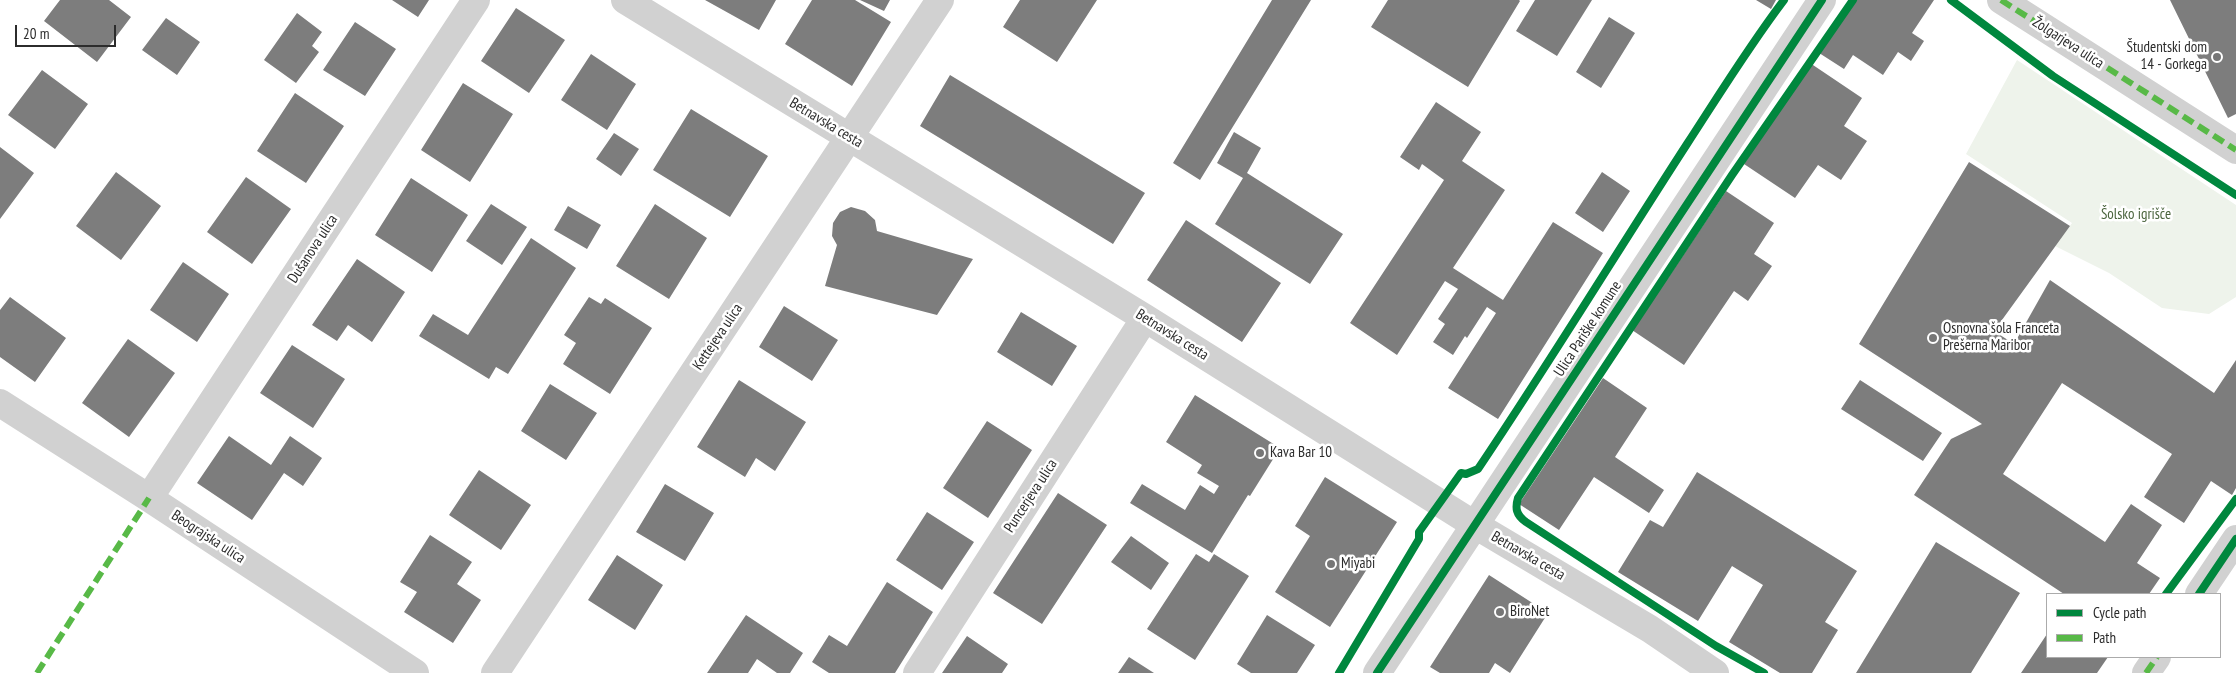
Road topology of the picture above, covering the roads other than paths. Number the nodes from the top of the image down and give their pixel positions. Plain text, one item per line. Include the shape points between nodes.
1 (476, 0) edge
2 (626, 0) edge
3 (940, 0) edge
4 (1822, 0) edge
5 (2001, 0) edge
6 (851, 138) junction
7 (2236, 150) edge
8 (1145, 318) junction
9 (0, 402) edge
10 (149, 498) junction
11 (1475, 525) junction
12 (2236, 539) edge
13 (2200, 593) edge
14 (2156, 658) edge
15 (415, 673) edge
16 (495, 673) edge
17 (917, 673) edge
18 (1377, 673) edge
19 (1715, 673) edge
20 (2146, 673) edge

1 - 10 street, Dušanova ulica
2 - 6 street, Betnavska cesta
3 - 6 street, Kettejeva ulica
4 - 11 street, Ulica Pariške komune
5 - 7 street, Žolgarjeva ulica
6 - 8 street, Betnavska cesta
6 - 16 street, Kettejeva ulica
8 - 11 street, Betnavska cesta
8 - 17 street, Puncerjeva ulica
9 - 10 street, Beograjska ulica
10 - 15 street, Beograjska ulica
11 - 18 street, Ulica Pariške komune
11 - 19 street, Betnavska cesta via 1650,629
12 - 13 street
14 - 20 street

